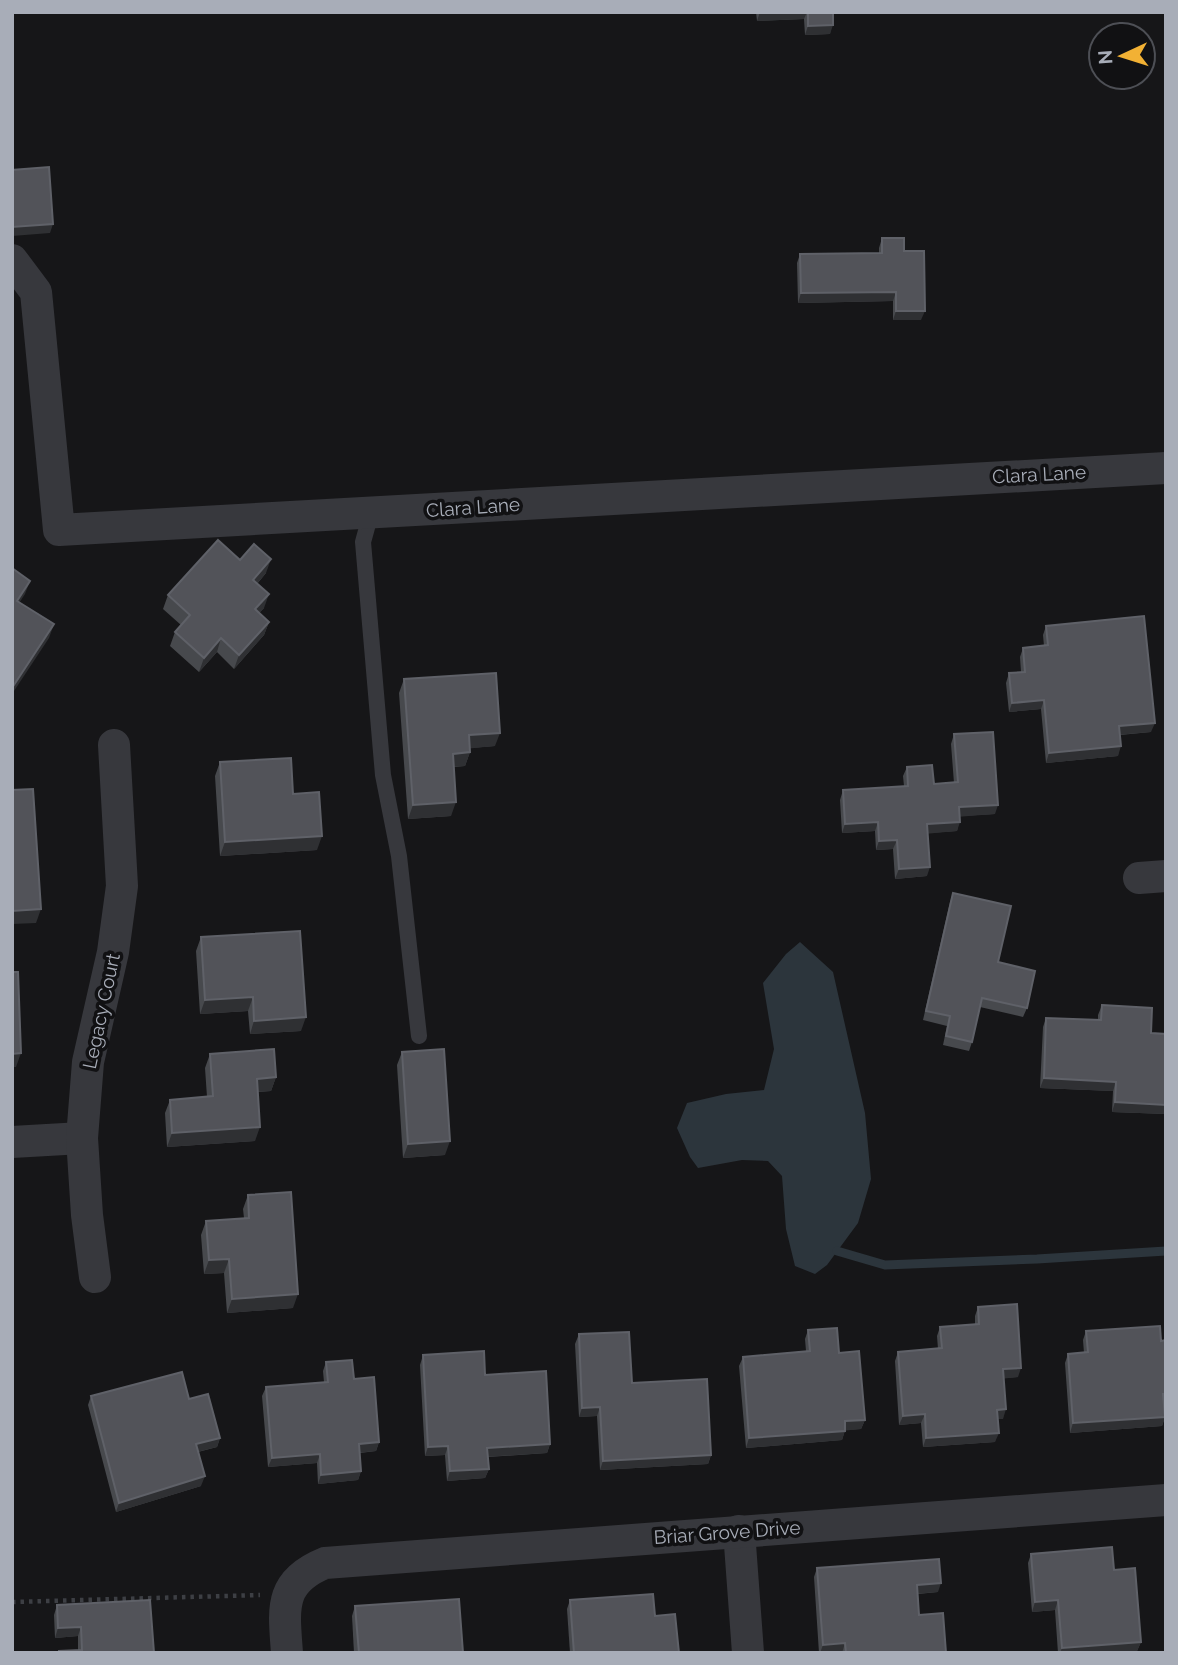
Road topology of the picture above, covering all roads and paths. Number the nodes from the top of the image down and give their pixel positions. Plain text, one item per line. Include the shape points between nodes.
1 (12, 260) edge
2 (1166, 468) edge
3 (371, 513) junction
4 (114, 745) dead end
5 (419, 1036) dead end
6 (82, 1139) junction
7 (12, 1142) edge
8 (95, 1277) dead end
9 (1166, 1500) edge
10 (739, 1531) junction
11 (292, 1588) junction
12 (12, 1602) edge
13 (287, 1653) edge
14 (748, 1653) edge

1 - 3 street, Clara Lane via 36,292 59,530
2 - 3 street, Clara Lane
3 - 5 lane via 363,542 383,775 400,856
4 - 6 street, Legacy Court via 122,886 113,952 88,1062
6 - 7 street
6 - 8 street, Legacy Court
9 - 10 street, Briar Grove Drive
10 - 11 street, Briar Grove Drive via 325,1563 306,1571
10 - 14 street
11 - 12 path
11 - 13 street via 285,1611

